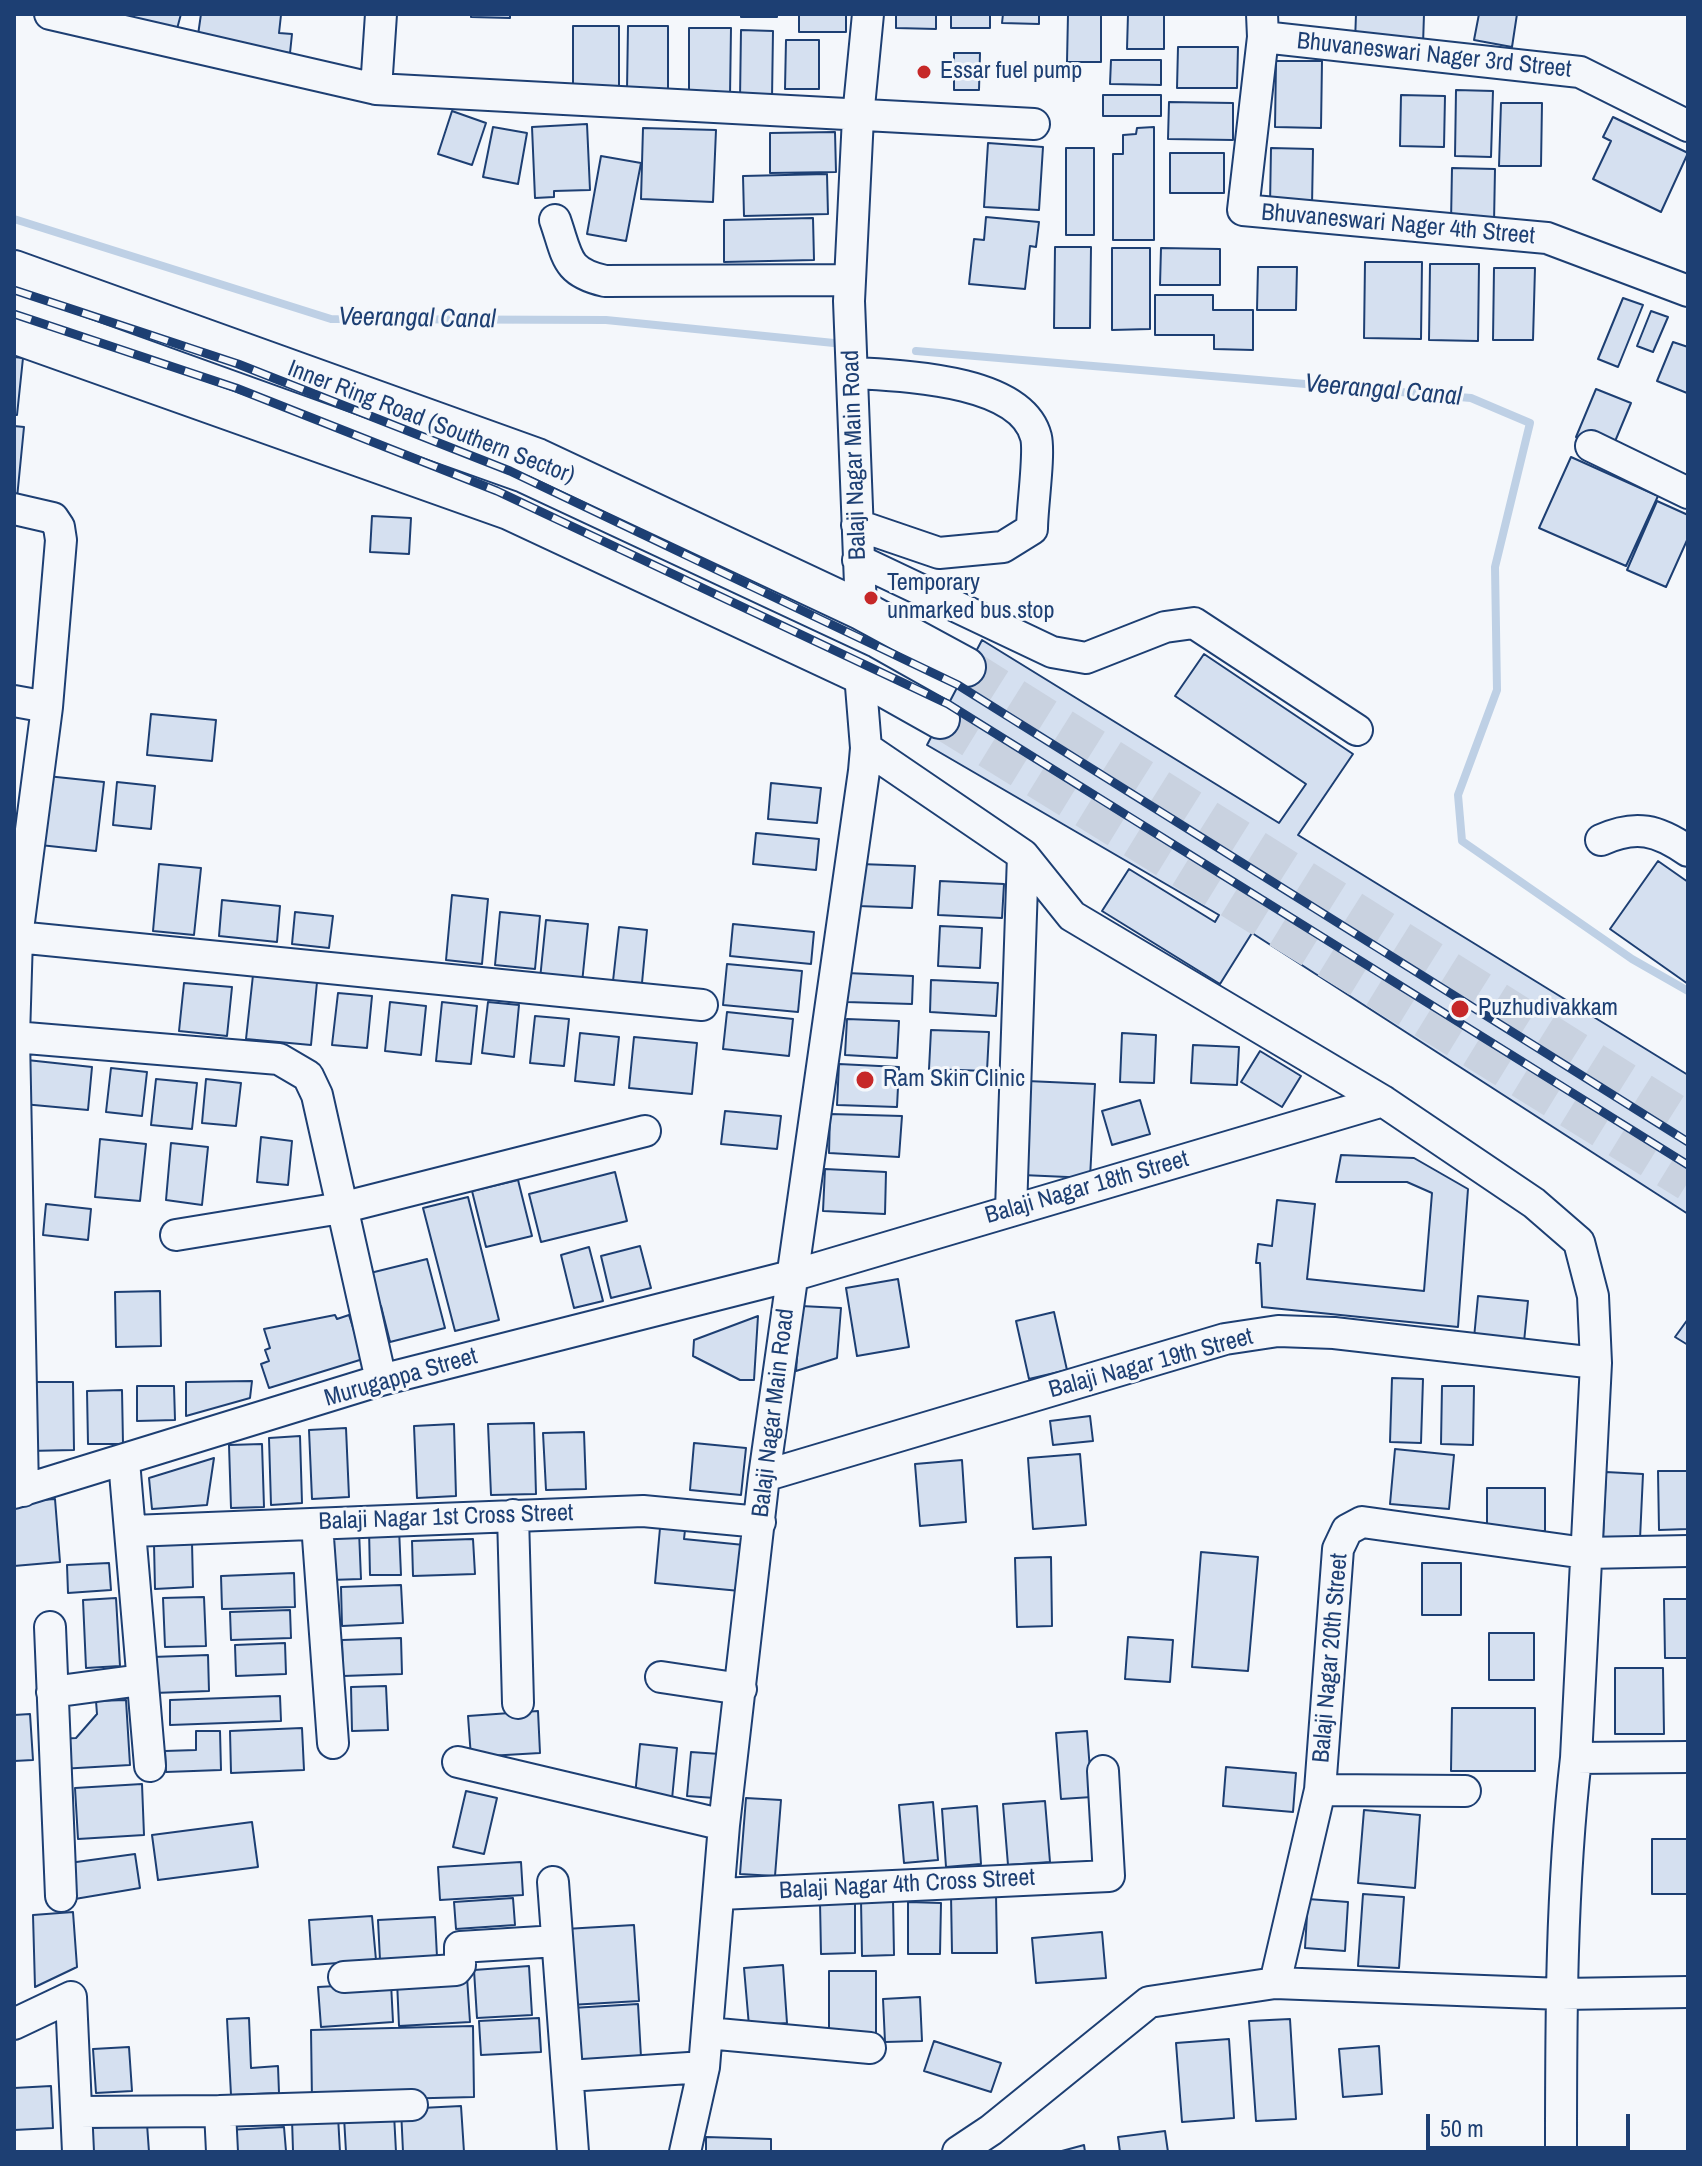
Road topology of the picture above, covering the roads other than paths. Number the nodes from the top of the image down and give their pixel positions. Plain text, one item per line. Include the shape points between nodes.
1 (50, 14) edge
2 (381, 14) edge
3 (868, 14) edge
4 (1262, 26) edge
5 (376, 89) junction
6 (858, 117) junction
7 (1034, 124) dead end
8 (1688, 126) edge
9 (555, 220) dead end
10 (14, 270) edge
11 (850, 291) junction
12 (1688, 291) edge
13 (14, 334) edge
14 (854, 370) junction
15 (1591, 446) dead end
16 (537, 458) junction
17 (1688, 493) edge
18 (14, 509) edge
19 (509, 510) junction
20 (857, 525) junction
21 (858, 560) junction
22 (861, 610) junction
23 (966, 667) tunnel mouth
24 (860, 674) junction
25 (14, 701) edge
26 (47, 707) junction
27 (940, 719) tunnel mouth
28 (1357, 730) dead end
29 (866, 748) junction
30 (1601, 840) dead end
31 (1688, 851) edge
32 (1023, 855) junction
33 (17, 937) junction
34 (702, 1005) dead end
35 (14, 1037) edge
36 (1383, 1101) junction
37 (645, 1131) dead end
38 (341, 1208) junction
39 (1011, 1210) junction
40 (176, 1235) dead end
41 (16, 1238) edge
42 (791, 1276) junction
43 (1596, 1363) junction
44 (17, 1377) edge
45 (381, 1380) junction
46 (124, 1461) junction
47 (764, 1476) junction
48 (19, 1492) edge
49 (513, 1515) junction
50 (760, 1522) junction
51 (317, 1524) junction
52 (132, 1531) junction
53 (1688, 1551) edge
54 (1585, 1553) junction
55 (50, 1627) dead end
56 (661, 1677) dead end
57 (141, 1680) junction
58 (741, 1689) junction
59 (52, 1692) junction
60 (518, 1703) dead end
61 (333, 1743) dead end
62 (1688, 1757) edge
63 (1576, 1758) junction
64 (458, 1762) dead end
65 (150, 1766) dead end
66 (1103, 1771) dead end
67 (1320, 1790) junction
68 (1465, 1791) dead end
69 (724, 1825) junction
70 (553, 1882) dead end
71 (720, 1894) junction
72 (61, 1896) dead end
73 (557, 1941) junction
74 (344, 1977) dead end
75 (1275, 1983) junction
76 (1688, 1992) edge
77 (1562, 1994) junction
78 (14, 2024) edge
79 (707, 2033) junction
80 (870, 2048) dead end
81 (704, 2067) junction
82 (568, 2076) junction
83 (412, 2105) dead end
84 (220, 2111) junction
85 (78, 2112) junction
86 (78, 2152) edge
87 (222, 2152) edge
88 (573, 2152) edge
89 (685, 2152) edge
90 (958, 2152) edge
91 (1561, 2152) edge

1 - 5 street
2 - 5 street
3 - 6 street, Balaji Nagar Main Road
4 - 8 street, Bhuvaneswari Nager 3rd Street via 1580,72
4 - 12 street, Bhuvaneswari Nager 4th Street via 1243,210 1547,238
5 - 6 street
6 - 7 street
6 - 11 street, Balaji Nagar Main Road
9 - 11 street via 569,261 581,275 605,281
10 - 16 main road, Inner Ring Road (Southern Sector)
11 - 14 street, Balaji Nagar Main Road
13 - 19 main road
14 - 20 street, Balaji Nagar Main Road
14 - 20 street via 1003,397 1020,410 1036,437 1032,529 1017,541 939,553
15 - 17 street
16 - 19 main road
16 - 22 main road, Inner Ring Road (Southern Sector)
18 - 26 street via 53,518 59,527
19 - 24 main road
20 - 21 street, Balaji Nagar Main Road
21 - 22 street, Balaji Nagar Main Road
21 - 28 street via 1052,652 1086,658 1165,627 1194,623
22 - 23 main road, Inner Ring Road (Southern Sector)
24 - 27 main road
24 - 29 street, Balaji Nagar Main Road
25 - 26 street
26 - 33 street
29 - 32 street
29 - 42 street, Balaji Nagar Main Road
30 - 31 street via 1646,830 1663,834
32 - 36 street via 1072,916
32 - 39 street
33 - 34 street
33 - 35 street
35 - 38 street via 279,1059 308,1076 317,1095
35 - 41 street
36 - 39 street, Balaji Nagar 18th Street
36 - 43 street via 1534,1203 1579,1242 1593,1296
37 - 38 street
38 - 40 street
38 - 45 street
39 - 42 street, Balaji Nagar 18th Street
41 - 44 street
42 - 45 street, Murugappa Street
42 - 47 street, Balaji Nagar Main Road
43 - 47 street, Balaji Nagar 19th Street via 1278,1331 1225,1339
43 - 54 street
44 - 48 street
45 - 46 street, Murugappa Street
46 - 48 street, Murugappa Street
46 - 52 street
47 - 50 street, Balaji Nagar Main Road
49 - 50 street, Balaji Nagar 1st Cross Street via 643,1511
49 - 51 street, Balaji Nagar 1st Cross Street
49 - 60 street
50 - 58 street, Balaji Nagar Main Road
51 - 52 street, Balaji Nagar 1st Cross Street
51 - 61 street
52 - 57 street
53 - 54 street, Balaji Nagar 20th Street
54 - 63 street
54 - 67 street, Balaji Nagar 20th Street via 1362,1522 1347,1530 1338,1549
55 - 59 street
56 - 58 street
57 - 59 street
57 - 65 street
58 - 69 street, Balaji Nagar Main Road
59 - 72 street
62 - 63 street
63 - 77 street via 1568,1823
64 - 69 street
66 - 71 street, Balaji Nagar 4th Cross Street via 1109,1876
67 - 68 street
67 - 75 street, Balaji Nagar 20th Street
69 - 71 street, Balaji Nagar Main Road
70 - 73 street
71 - 79 street, Balaji Nagar Main Road
73 - 74 street via 460,1947 456,1970
73 - 82 street
75 - 77 street
75 - 90 street via 1149,2002
76 - 77 street
77 - 91 street
78 - 85 street via 71,1997
79 - 80 street
79 - 81 street, Balaji Nagar Main Road
81 - 82 street
81 - 89 street, Balaji Nagar Main Road
82 - 88 street
83 - 84 street
84 - 85 street
84 - 87 street
85 - 86 street

